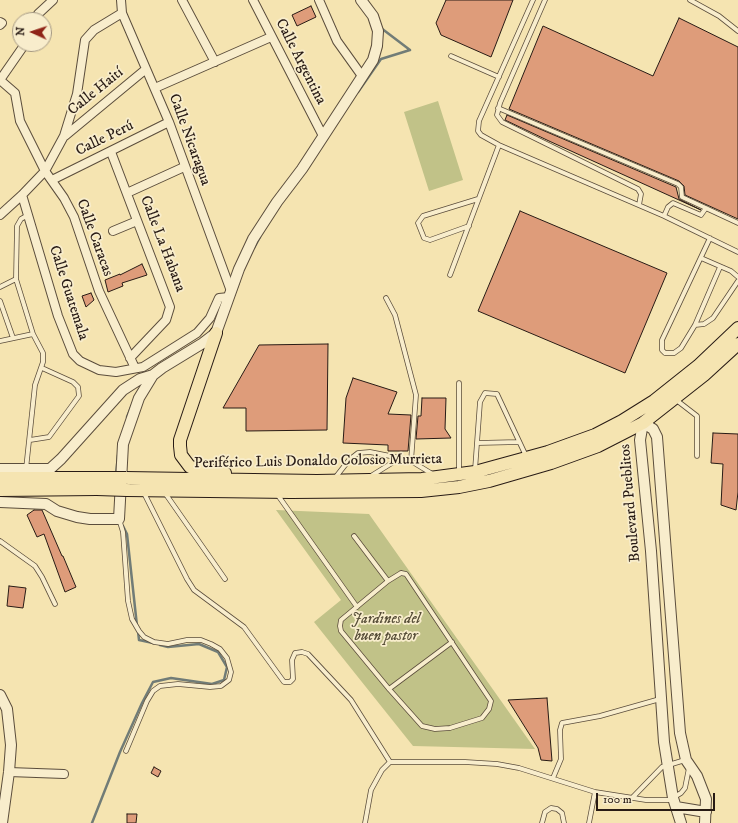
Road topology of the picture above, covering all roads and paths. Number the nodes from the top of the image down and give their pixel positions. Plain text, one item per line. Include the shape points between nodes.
1 (53, 0) edge
2 (120, 0) edge
3 (182, 0) edge
4 (253, 0) edge
5 (319, 0) edge
6 (360, 0) edge
7 (533, 0) edge
8 (545, 0) edge
9 (690, 0) edge
10 (40, 12) edge
11 (122, 13) junction
12 (738, 31) edge
13 (272, 37) junction
14 (19, 52) edge
15 (451, 56) dead end
16 (216, 62) junction
17 (146, 69) junction
18 (362, 76) junction
19 (499, 77) junction
20 (0, 80) edge
21 (155, 88) junction
22 (498, 108) junction
23 (169, 122) junction
24 (64, 136) junction
25 (323, 136) junction
26 (499, 145) junction
27 (111, 152) junction
28 (184, 166) junction
29 (45, 170) junction
30 (52, 180) junction
31 (127, 193) junction
32 (22, 195) junction
33 (478, 200) junction
34 (639, 205) junction
35 (706, 208) junction
36 (0, 214) edge
37 (29, 215) junction
38 (664, 216) junction
39 (137, 221) junction
40 (738, 223) edge
41 (469, 226) junction
42 (113, 231) dead end
43 (710, 238) junction
44 (738, 252) edge
45 (701, 258) junction
46 (720, 267) junction
47 (450, 275) dead end
48 (738, 277) edge
49 (16, 279) junction
50 (738, 282) edge
51 (0, 287) edge
52 (230, 294) junction
53 (386, 298) dead end
54 (0, 301) edge
55 (695, 325) junction
56 (738, 328) edge
57 (216, 333) junction
58 (33, 334) junction
59 (13, 338) junction
60 (0, 341) edge
61 (738, 344) edge
62 (130, 358) junction
63 (42, 368) junction
64 (135, 368) junction
65 (153, 375) junction
66 (459, 383) dead end
67 (664, 392) junction
68 (675, 399) junction
69 (654, 401) junction
70 (622, 421) junction
71 (643, 423) junction
72 (30, 440) junction
73 (519, 442) junction
74 (477, 443) junction
75 (697, 456) dead end
76 (400, 458) junction
77 (527, 458) junction
78 (411, 461) junction
79 (533, 468) junction
80 (0, 469) edge
81 (26, 470) junction
82 (0, 478) edge
83 (475, 478) junction
84 (156, 479) junction
85 (282, 480) junction
86 (334, 480) junction
87 (364, 480) junction
88 (459, 481) junction
89 (130, 482) junction
90 (46, 484) junction
91 (439, 484) junction
92 (0, 490) edge
93 (142, 490) junction
94 (163, 490) junction
95 (275, 492) junction
96 (326, 492) junction
97 (0, 502) edge
98 (46, 504) junction
99 (119, 519) junction
100 (354, 536) dead end
101 (0, 541) edge
102 (651, 551) junction
103 (665, 551) junction
104 (225, 579) dead end
105 (388, 581) junction
106 (669, 590) junction
107 (654, 592) junction
108 (55, 604) dead end
109 (357, 607) junction
110 (452, 642) junction
111 (389, 689) junction
112 (0, 695) edge
113 (660, 699) junction
114 (0, 715) edge
115 (9, 725) junction
116 (126, 751) dead end
117 (390, 762) junction
118 (688, 762) junction
119 (667, 765) junction
120 (9, 772) junction
121 (64, 774) dead end
122 (553, 778) junction
123 (595, 792) junction
124 (633, 797) junction
125 (674, 803) junction
126 (706, 812) junction
127 (2, 823) edge
128 (365, 823) edge
129 (542, 823) edge
130 (564, 823) edge
131 (590, 823) edge
132 (681, 823) edge
133 (705, 823) edge

1 - 10 street
2 - 11 street, Calle Nicaragua
3 - 16 street
4 - 13 street, Calle Argentina
5 - 18 street via 337,41
6 - 18 street via 373,16 378,39 373,60
7 - 19 lane
8 - 22 lane
9 - 12 lane via 719,16
11 - 17 street, Calle Nicaragua
11 - 24 street via 94,30 85,40 77,94
13 - 16 street
13 - 25 street, Calle Argentina
14 - 20 street
15 - 19 lane
16 - 21 street
17 - 21 street, Calle Nicaragua
17 - 24 street, Calle Haití
18 - 25 street
19 - 26 lane via 478,126 481,135
20 - 29 street, Calle Caracas via 16,93 20,121
21 - 23 street, Calle Nicaragua
22 - 34 lane via 497,115 502,122 638,189 641,194
22 - 35 lane via 678,184 682,197
23 - 27 street, Calle Perú
23 - 28 street, Calle Nicaragua
24 - 29 street
25 - 52 street via 253,239
26 - 33 lane
26 - 34 lane
27 - 30 street, Calle Perú
27 - 31 street, Calle La Habana
28 - 31 street
28 - 52 street, Calle Nicaragua
29 - 30 street, Calle Caracas
29 - 32 street
30 - 62 street, Calle Caracas via 74,216 99,291
31 - 39 street, Calle La Habana
32 - 36 street
32 - 37 street, Calle Guatemala
33 - 41 lane
33 - 41 lane via 423,216 418,223 424,238 430,240
34 - 38 lane
35 - 38 lane via 701,215 673,204 668,207
35 - 40 lane
37 - 49 lane via 21,219 17,226
37 - 64 street, Calle Guatemala via 58,316 73,354 80,361 99,370 116,372
38 - 43 lane
39 - 42 street
39 - 62 street, Calle La Habana via 170,307 166,320
41 - 47 lane
43 - 44 lane
43 - 45 lane
45 - 46 lane
45 - 55 lane via 662,340 662,350 670,354 681,348
46 - 48 lane
46 - 55 lane
49 - 51 lane
49 - 58 lane
50 - 55 lane via 713,318 704,324
52 - 57 street
52 - 64 street, Calle Guatemala via 220,298 210,318 197,333 143,367
53 - 78 lane via 395,315 416,395
54 - 59 lane
56 - 67 main road, Periférico Luis Donaldo Colosio Murrieta via 698,366
57 - 65 street
57 - 85 main road via 180,440 181,455 194,469
58 - 59 lane
58 - 63 lane via 43,353
59 - 60 lane
61 - 68 main road, Periférico Luis Donaldo Colosio Murrieta
62 - 64 street, Calle Caracas
63 - 72 lane via 35,385
63 - 72 lane via 73,382 78,387 79,396 49,437
65 - 81 street via 140,379 123,390 56,465 50,469
65 - 99 street via 139,398 123,444
66 - 88 lane
67 - 68 lane
67 - 69 main road, Periférico Luis Donaldo Colosio Murrieta
68 - 71 main road, Periférico Luis Donaldo Colosio Murrieta
68 - 75 lane via 697,416
69 - 70 main road, Periférico Luis Donaldo Colosio Murrieta
69 - 71 main road
70 - 71 main road
70 - 77 main road, Periférico Luis Donaldo Colosio Murrieta via 595,435
71 - 79 main road, Periférico Luis Donaldo Colosio Murrieta via 598,446
71 - 102 street, Boulevard Pueblitos via 640,440
71 - 103 street, Boulevard Pueblitos via 653,429 657,437
72 - 81 lane
73 - 74 lane
73 - 74 lane via 500,398 490,392 485,393 480,402
73 - 77 lane
74 - 83 lane
76 - 78 lane
76 - 86 lane via 370,452 358,453 349,460
76 - 87 lane
77 - 79 lane
77 - 83 main road, Periférico Luis Donaldo Colosio Murrieta
78 - 91 lane
79 - 83 main road, Periférico Luis Donaldo Colosio Murrieta
80 - 81 street
82 - 90 main road, Periférico Luis Donaldo Colosio Murrieta
83 - 88 main road, Periférico Luis Donaldo Colosio Murrieta
84 - 85 main road, Periférico Luis Donaldo Colosio Murrieta
84 - 89 main road, Periférico Luis Donaldo Colosio Murrieta
84 - 94 lane
85 - 86 main road, Periférico Luis Donaldo Colosio Murrieta
86 - 87 main road, Periférico Luis Donaldo Colosio Murrieta
86 - 96 lane
87 - 91 main road, Periférico Luis Donaldo Colosio Murrieta
88 - 91 main road, Periférico Luis Donaldo Colosio Murrieta
89 - 90 main road, Periférico Luis Donaldo Colosio Murrieta, bridge
89 - 93 main road, Periférico Luis Donaldo Colosio Murrieta
90 - 92 main road, Periférico Luis Donaldo Colosio Murrieta
90 - 98 street
91 - 96 main road, Periférico Luis Donaldo Colosio Murrieta
93 - 94 main road, Periférico Luis Donaldo Colosio Murrieta
93 - 117 lane via 186,579 194,590 244,627 284,682 293,679 292,660 295,653 308,654 351,700
94 - 95 main road, Periférico Luis Donaldo Colosio Murrieta
94 - 104 lane
95 - 96 main road, Periférico Luis Donaldo Colosio Murrieta
95 - 109 lane
97 - 98 street
98 - 99 street via 77,518
99 - 116 lane via 124,538 128,601 132,619 138,630 154,642 168,644 201,640 211,644 220,649 227,658 231,672 229,680 221,686 178,684 160,686 153,691
100 - 105 lane
101 - 108 lane via 35,566
102 - 103 street via 658,558
102 - 107 street, Boulevard Pueblitos
103 - 106 street, Boulevard Pueblitos
105 - 109 lane
105 - 110 lane via 399,574 406,574
106 - 107 street via 662,586 657,587
106 - 118 street, Boulevard Pueblitos via 680,733
107 - 113 street, Boulevard Pueblitos
109 - 111 lane via 341,620 340,628
110 - 111 lane
110 - 111 lane via 491,701 482,718 450,728 430,729 415,720
112 - 115 street via 7,709
113 - 119 street, Boulevard Pueblitos
113 - 122 lane via 600,716 562,723 561,759
114 - 115 street
115 - 120 street
117 - 122 lane via 497,764
117 - 128 lane via 382,770 371,790
118 - 119 lane
118 - 125 lane via 685,788
118 - 126 street, Boulevard Pueblitos via 703,789
119 - 124 lane via 659,769
119 - 125 street, Boulevard Pueblitos
120 - 121 street
120 - 127 street
122 - 123 lane
123 - 124 lane
123 - 131 lane
124 - 125 lane
125 - 126 street
125 - 132 street, Boulevard Pueblitos
126 - 133 street, Boulevard Pueblitos
129 - 130 lane via 545,812 551,808 562,813

